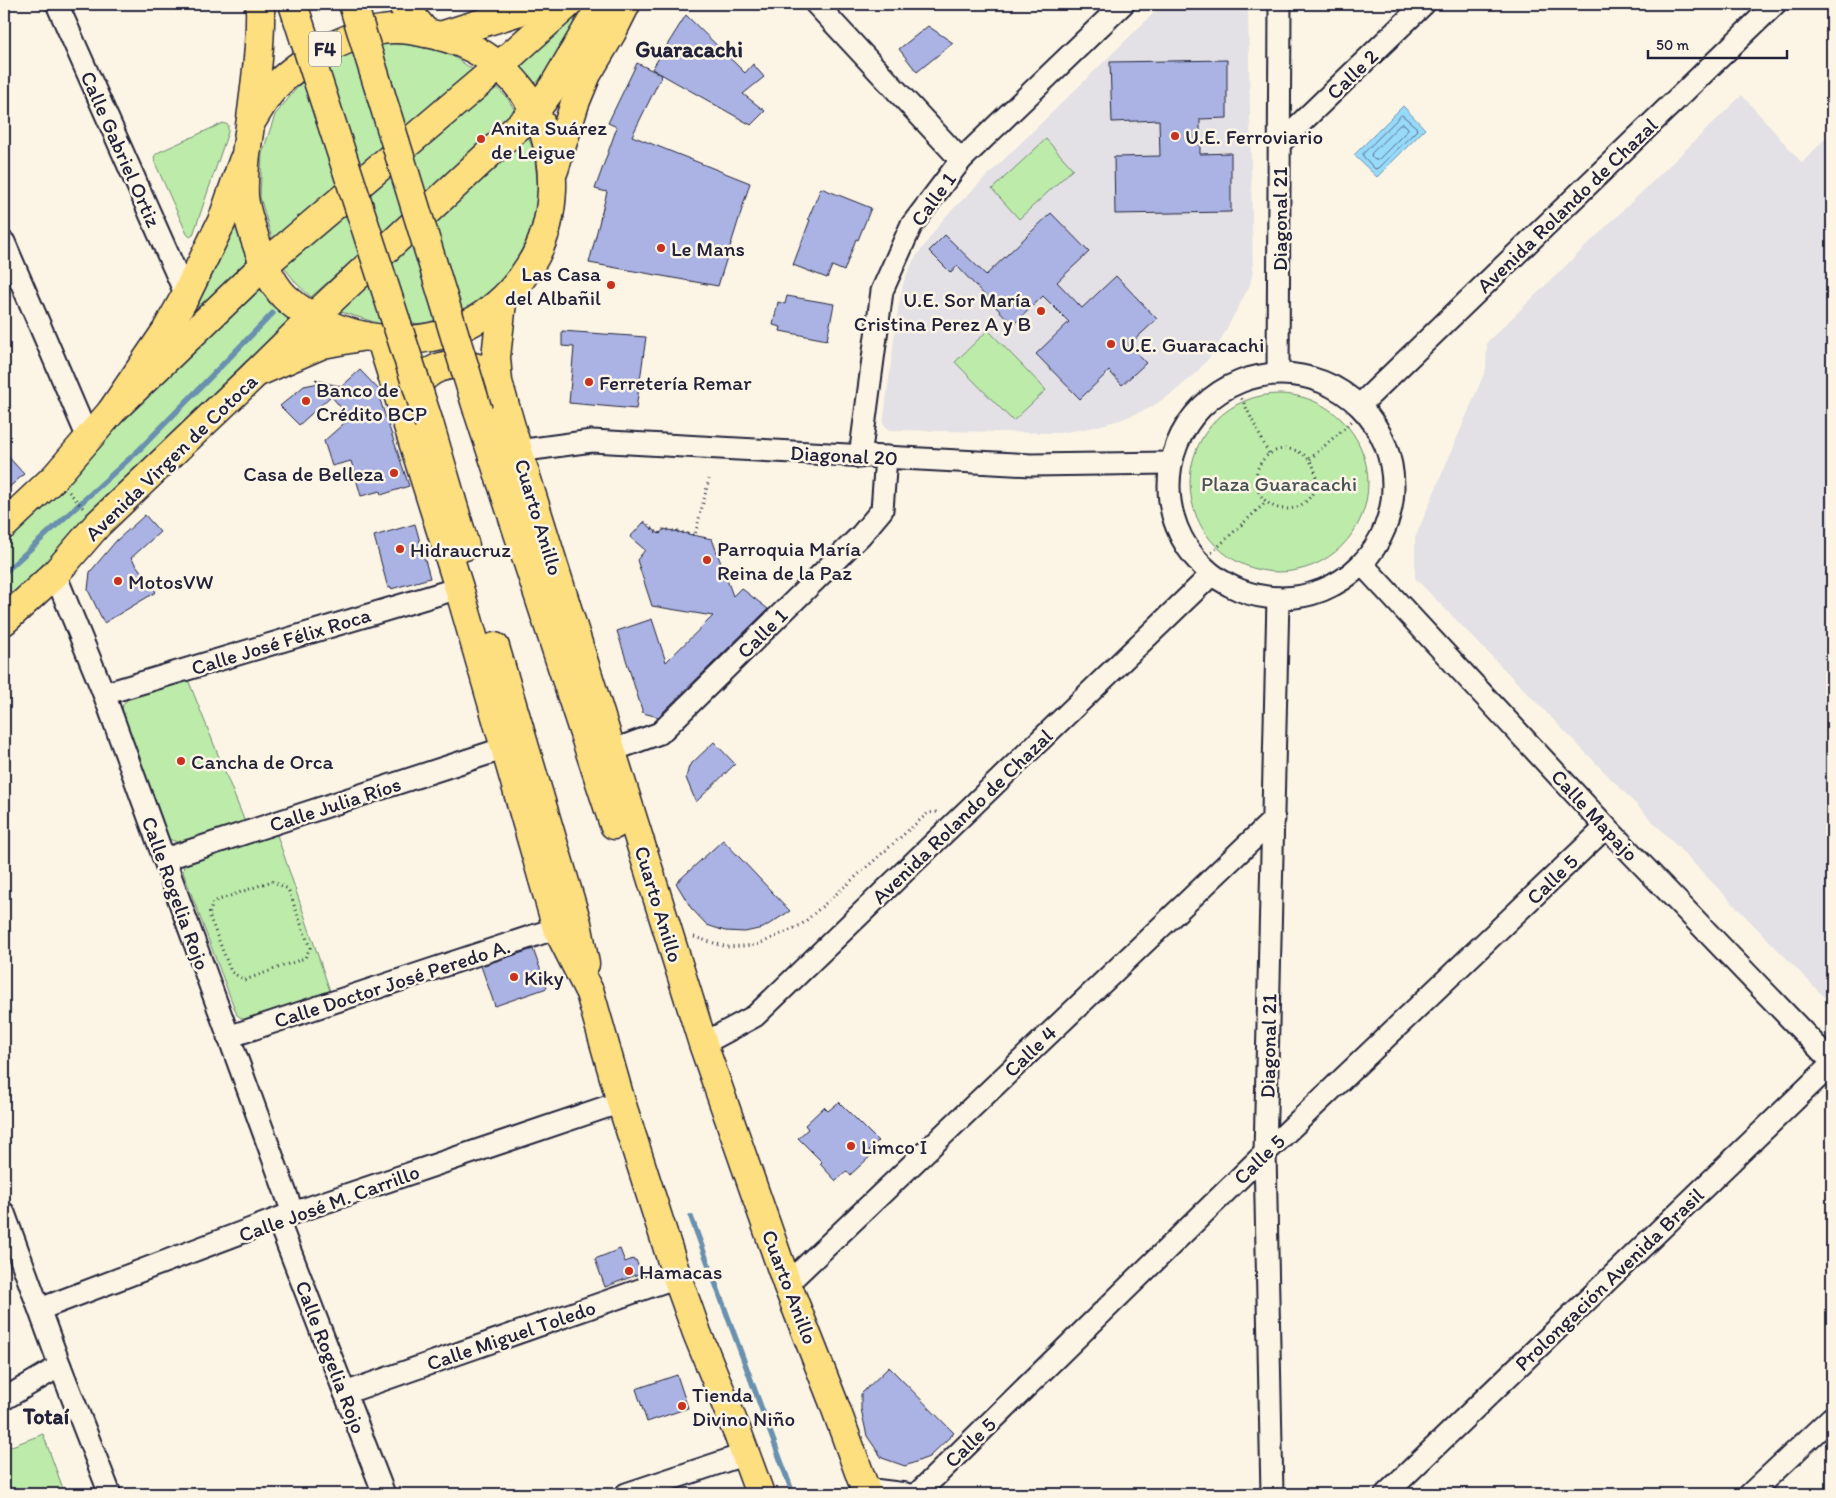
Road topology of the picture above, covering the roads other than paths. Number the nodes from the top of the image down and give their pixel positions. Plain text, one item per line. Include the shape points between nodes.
1 (57, 4) edge
2 (260, 4) edge
3 (293, 4) edge
4 (353, 4) edge
5 (402, 4) edge
6 (534, 4) edge
7 (568, 4) edge
8 (611, 4) edge
9 (626, 4) edge
10 (816, 4) edge
11 (1123, 4) edge
12 (1280, 4) edge
13 (1424, 4) edge
14 (1768, 6) edge
15 (433, 35) junction
16 (499, 66) junction
17 (536, 110) junction
18 (251, 122) junction
19 (1280, 144) junction
20 (245, 157) junction
21 (961, 160) junction
22 (552, 174) junction
23 (4, 242) edge
24 (264, 265) junction
25 (186, 294) junction
26 (502, 302) junction
27 (312, 318) junction
28 (373, 338) junction
29 (256, 373) junction
30 (1278, 373) junction
31 (498, 382) junction
32 (1362, 408) junction
33 (111, 412) junction
34 (419, 426) junction
35 (88, 438) junction
36 (518, 451) junction
37 (860, 457) junction
38 (886, 457) junction
39 (1170, 463) junction
40 (4, 525) edge
41 (1362, 564) junction
42 (1206, 569) junction
43 (55, 574) junction
44 (458, 588) junction
45 (1278, 598) junction
46 (4, 622) edge
47 (104, 694) junction
48 (504, 748) junction
49 (610, 751) junction
50 (1274, 818) junction
51 (1606, 827) junction
52 (165, 859) junction
53 (557, 928) junction
54 (590, 993) junction
55 (228, 1037) junction
56 (703, 1044) junction
57 (1832, 1063) edge
58 (621, 1102) junction
59 (1265, 1153) junction
60 (4, 1213) edge
61 (285, 1217) junction
62 (677, 1277) junction
63 (787, 1284) junction
64 (40, 1310) junction
65 (60, 1366) junction
66 (345, 1393) junction
67 (4, 1399) edge
68 (1832, 1417) edge
69 (746, 1454) junction
70 (866, 1491) edge
71 (110, 1494) edge
72 (384, 1494) edge
73 (626, 1494) edge
74 (760, 1494) edge
75 (906, 1494) edge
76 (917, 1494) edge
77 (1272, 1494) edge
78 (1386, 1494) edge
79 (1750, 1494) edge

1 - 25 street, Calle Gabriel Ortiz
2 - 18 main road, F4 via 258,66
3 - 34 main road, bridge
4 - 56 main road, bridge via 478,411 638,897
5 - 15 main road, F4
6 - 15 main road, F4 via 517,12
7 - 16 main road
8 - 17 main road via 593,19
9 - 22 main road, F4 via 587,74
10 - 21 street
11 - 21 street, Calle 1
12 - 19 street, Diagonal 21
13 - 19 street, Calle 2
14 - 32 street, Avenida Rolando de Chazal
15 - 16 main road, F4 via 475,50
15 - 18 main road, F4 via 404,28 380,30 330,46 270,92
16 - 17 main road, F4 via 520,87
16 - 24 main road
17 - 22 main road, F4 via 547,141
17 - 27 main road
18 - 20 main road, F4
19 - 30 street, Diagonal 21
20 - 24 main road, F4 via 244,198
20 - 25 main road via 222,221
21 - 37 street, Calle 1 via 911,226 882,292
22 - 26 main road, F4 via 551,210 539,252
23 - 35 street
24 - 27 main road, F4 via 284,296
24 - 33 main road
25 - 33 main road via 166,331
26 - 28 main road, F4 via 449,333 418,340
26 - 31 main road, Cuarto Anillo via 496,357
27 - 28 main road, F4
27 - 29 main road
28 - 29 main road, Avenida Virgen de Cotoca via 324,344
28 - 34 main road
29 - 43 main road, Avenida Virgen de Cotoca via 98,524
30 - 32 street via 1308,377 1327,384
30 - 39 street via 1241,381 1209,400 1184,428
31 - 34 main road via 485,371 470,365 453,364 436,369 422,379 412,393 407,410
31 - 36 main road, Cuarto Anillo
32 - 41 street via 1378,428 1390,455 1394,484 1390,513 1379,541
33 - 35 main road
34 - 44 main road
34 - 54 main road via 577,923
35 - 40 main road via 55,477
36 - 37 street, Diagonal 20 via 592,441
36 - 49 main road, Cuarto Anillo
37 - 38 street, Diagonal 20
38 - 39 street, Diagonal 20 via 1031,465
38 - 49 street, Calle 1 via 882,510 861,535 660,733
39 - 42 street via 1168,494 1175,525 1189,552
41 - 45 street via 1337,583 1309,595
41 - 51 street, Calle Mapajo
42 - 45 street via 1232,588 1254,596
42 - 56 street, Avenida Rolando de Chazal via 973,806 755,1016
43 - 46 main road, Avenida Virgen de Cotoca
43 - 47 street, Calle Rogelia Rojo
44 - 47 street, Calle José Félix Roca
44 - 48 main road
45 - 50 street, Diagonal 21
47 - 52 street, Calle Rogelia Rojo
48 - 52 street, Calle Julia Ríos
48 - 53 main road
49 - 56 main road, Cuarto Anillo
50 - 59 street, Diagonal 21
50 - 63 street, Calle 4
51 - 57 street, Calle Mapajo
51 - 59 street, Calle 5
52 - 55 street, Calle Rogelia Rojo
53 - 54 main road
53 - 55 street, Calle Doctor José Peredo A.
54 - 58 main road
55 - 61 street, Calle Rogelia Rojo
56 - 63 main road, Cuarto Anillo
57 - 78 street, Prolongación Avenida Brasil
58 - 61 street, Calle José M. Carrillo
58 - 62 main road
59 - 76 street, Calle 5
59 - 77 street, Diagonal 21
60 - 64 street
61 - 64 street, Calle José M. Carrillo
61 - 66 street, Calle Rogelia Rojo
62 - 66 street, Calle Miguel Toledo
62 - 69 main road
63 - 70 main road, Cuarto Anillo
64 - 65 street
65 - 67 street
65 - 71 street
66 - 72 street, Calle Rogelia Rojo
68 - 79 street
69 - 73 street
69 - 74 main road
70 - 75 street

